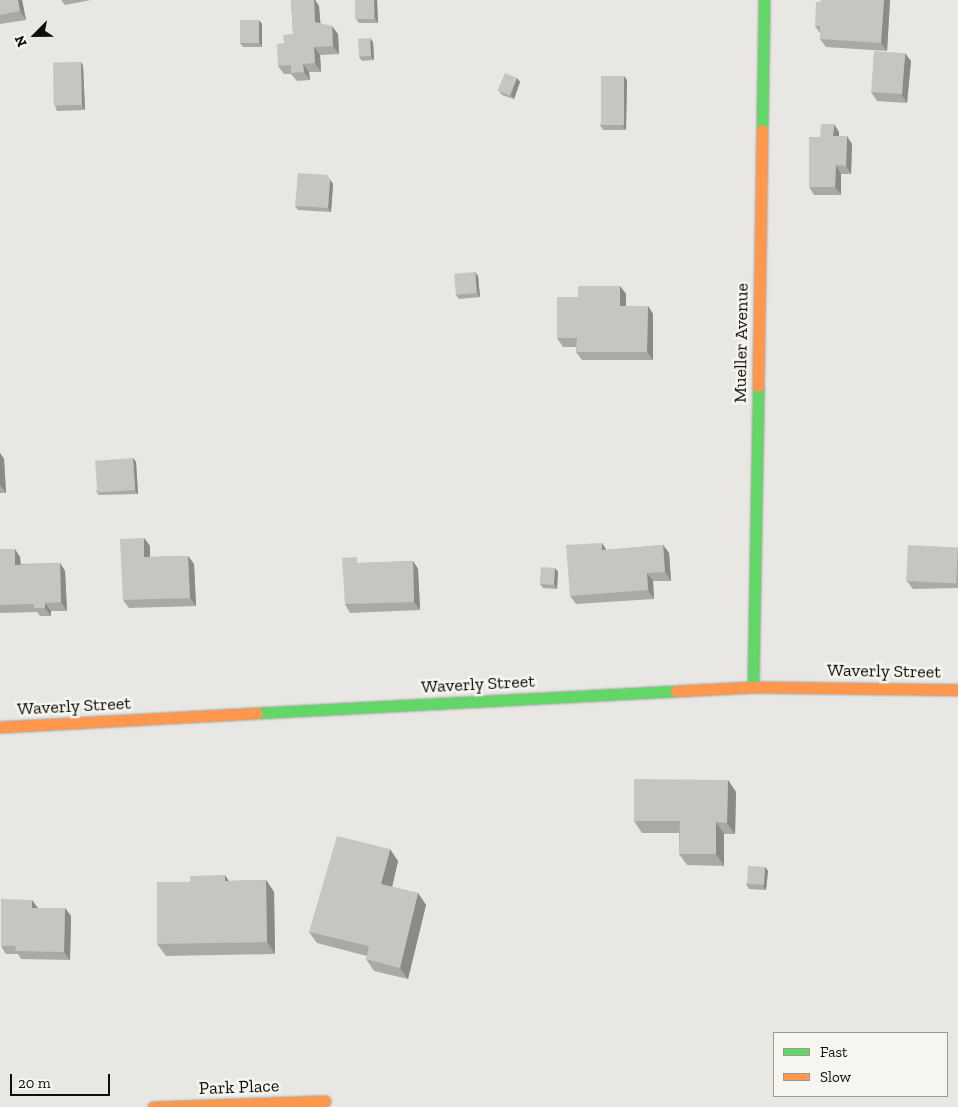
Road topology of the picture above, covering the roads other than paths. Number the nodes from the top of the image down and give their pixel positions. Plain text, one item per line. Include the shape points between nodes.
1 (764, 0) edge
2 (753, 687) junction
3 (958, 690) edge
4 (0, 728) edge
5 (325, 1101) dead end
6 (153, 1107) edge

1 - 2 street, Mueller Avenue
2 - 3 street, Waverly Street
2 - 4 street, Waverly Street
5 - 6 street, Park Place

